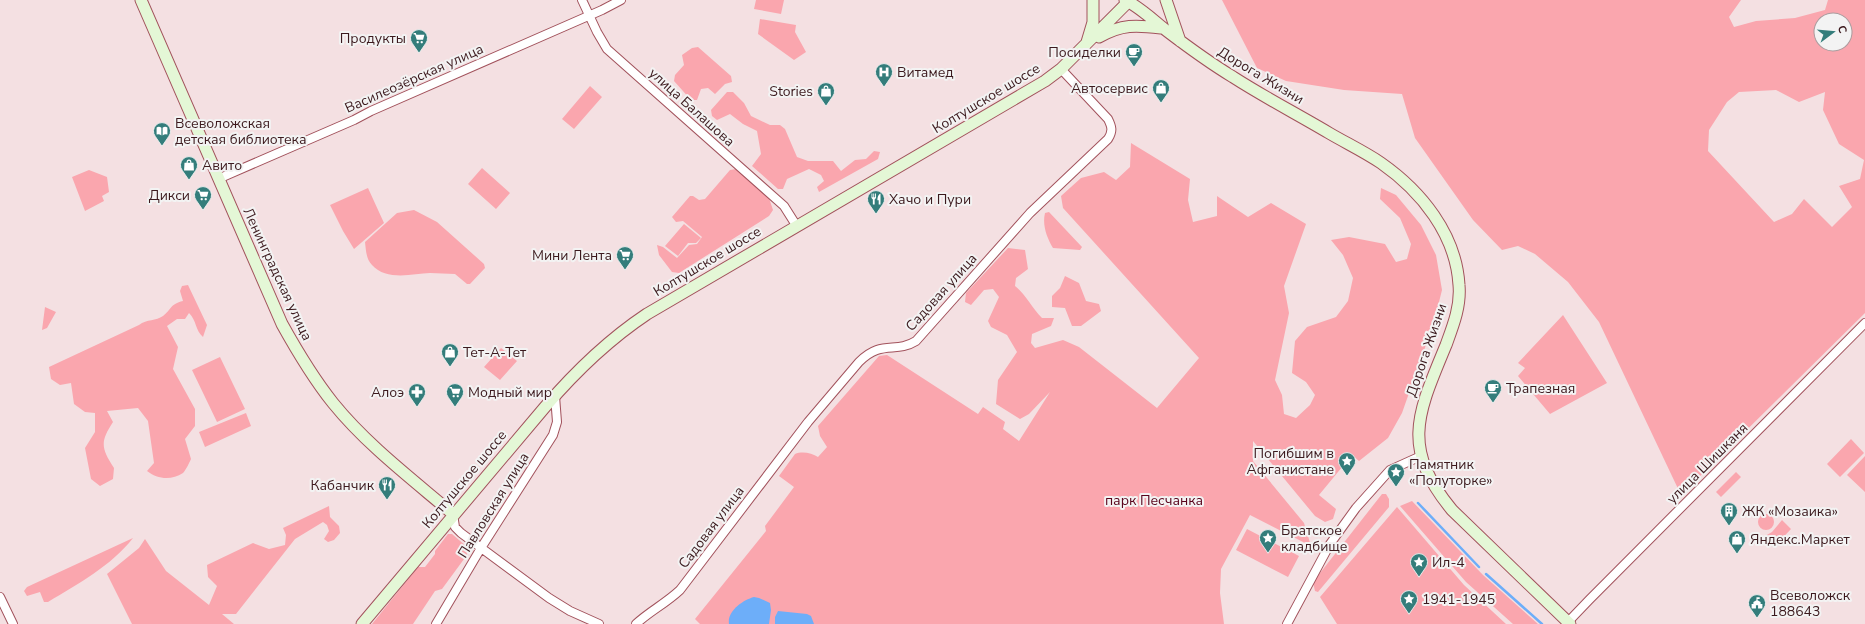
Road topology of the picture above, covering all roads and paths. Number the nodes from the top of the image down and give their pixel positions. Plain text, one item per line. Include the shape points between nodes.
1 (141, 0) edge
2 (582, 0) edge
3 (621, 0) edge
4 (1093, 0) edge
5 (1128, 0) edge
6 (1166, 0) edge
7 (589, 16) junction
8 (1163, 28) junction
9 (1180, 42) junction
10 (1086, 45) junction
11 (1061, 69) junction
12 (218, 179) junction
13 (796, 225) junction
14 (1865, 323) edge
15 (555, 396) junction
16 (1421, 456) junction
17 (453, 514) junction
18 (481, 548) junction
19 (0, 597) edge
20 (1568, 623) edge
21 (13, 624) edge
22 (362, 624) edge
23 (436, 624) edge
24 (599, 624) edge
25 (636, 624) edge
26 (1287, 624) edge

1 - 12 main road, Ленинградская улица
2 - 7 street, улица Балашова
3 - 7 street, Василеозёрская улица
4 - 10 main road via 1093,22
5 - 8 main road, Дорога Жизни
5 - 10 main road, Колтушское шоссе
6 - 9 main road
7 - 12 street, Василеозёрская улица
7 - 13 street, улица Балашова via 608,49 784,206
8 - 9 main road, Дорога Жизни
8 - 10 main road via 1125,26 1112,30
9 - 16 main road, Дорога Жизни via 1232,77 1380,162 1406,182 1425,202 1438,221 1450,243 1456,263 1458,305 1453,327 1423,403 1419,422
10 - 11 main road, Колтушское шоссе
11 - 13 main road, Колтушское шоссе via 986,117
11 - 25 street, Садовая улица via 1108,119 1112,126 1112,133 1108,139 1030,213 916,340 904,346 881,348 867,354 859,362 822,405 680,590 668,602
12 - 17 main road, Ленинградская улица via 282,324 307,368 335,406 372,445
13 - 15 main road, Колтушское шоссе via 633,324 573,375
14 - 20 street, улица Шишканя
15 - 17 main road, Колтушское шоссе
15 - 18 street, Павловская улица via 556,422 553,435
16 - 20 main road, Дорога Жизни via 1440,495 1452,510
16 - 26 street via 1390,470 1356,508 1330,544
17 - 18 street via 455,527
17 - 22 main road, Колтушское шоссе
18 - 23 street, Павловская улица
18 - 24 street via 549,598
19 - 21 street

